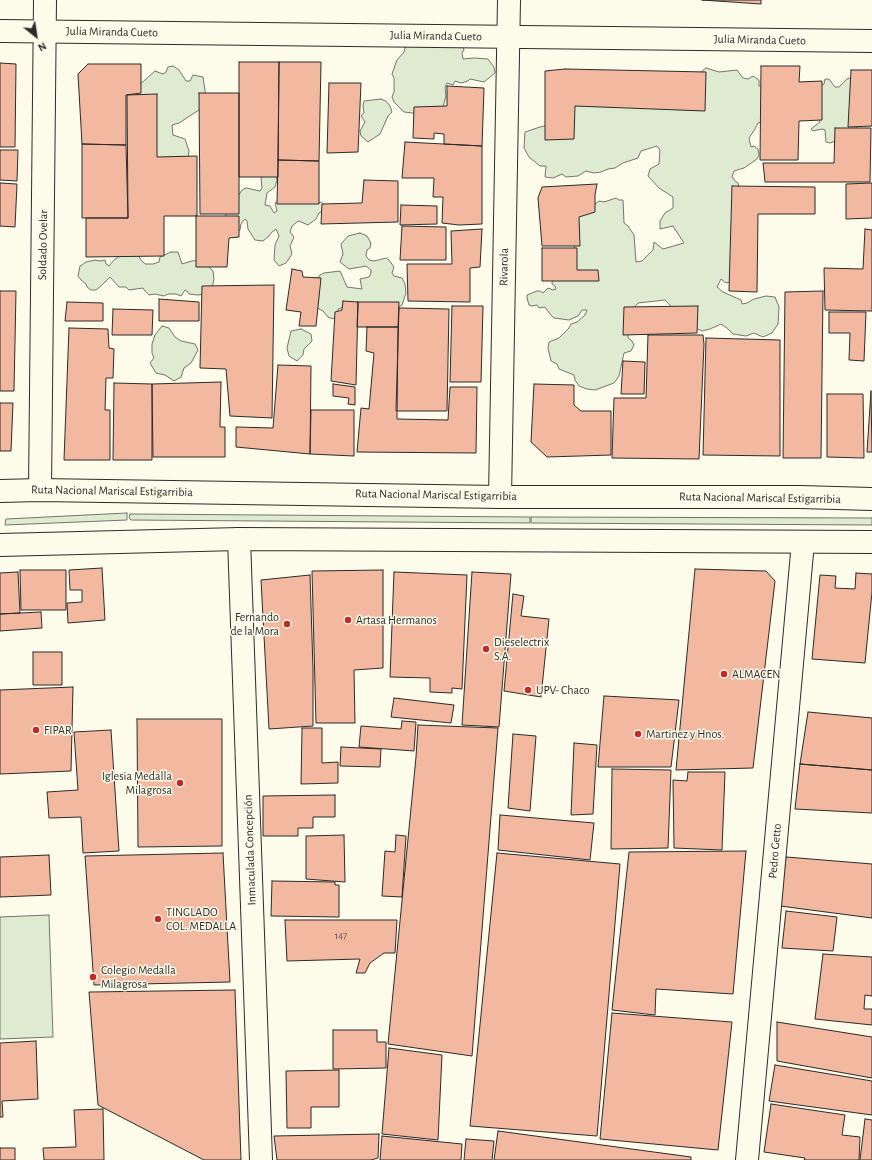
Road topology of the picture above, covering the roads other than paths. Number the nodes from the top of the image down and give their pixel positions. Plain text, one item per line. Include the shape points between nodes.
1 (45, 0) edge
2 (509, 0) edge
3 (0, 31) edge
4 (45, 31) junction
5 (509, 37) junction
6 (872, 41) edge
7 (40, 490) junction
8 (0, 491) edge
9 (500, 496) junction
10 (872, 499) edge
11 (239, 539) junction
12 (803, 542) junction
13 (872, 542) edge
14 (0, 545) edge
15 (260, 1160) edge
16 (747, 1160) edge

1 - 4 main road, Soldado Ovelar
2 - 5 main road, Rivarola
3 - 4 main road, Julia Miranda Cueto
4 - 5 main road, Julia Miranda Cueto
4 - 7 main road, Soldado Ovelar
5 - 6 main road, Julia Miranda Cueto
5 - 9 main road, Rivarola
7 - 8 main road, Ruta Nacional Mariscal Estigarribia
7 - 9 main road, Ruta Nacional Mariscal Estigarribia
9 - 10 main road, Ruta Nacional Mariscal Estigarribia
11 - 12 main road
11 - 14 main road
11 - 15 main road, Inmaculada Concepción
12 - 13 main road
12 - 16 main road, Pedro Getto

